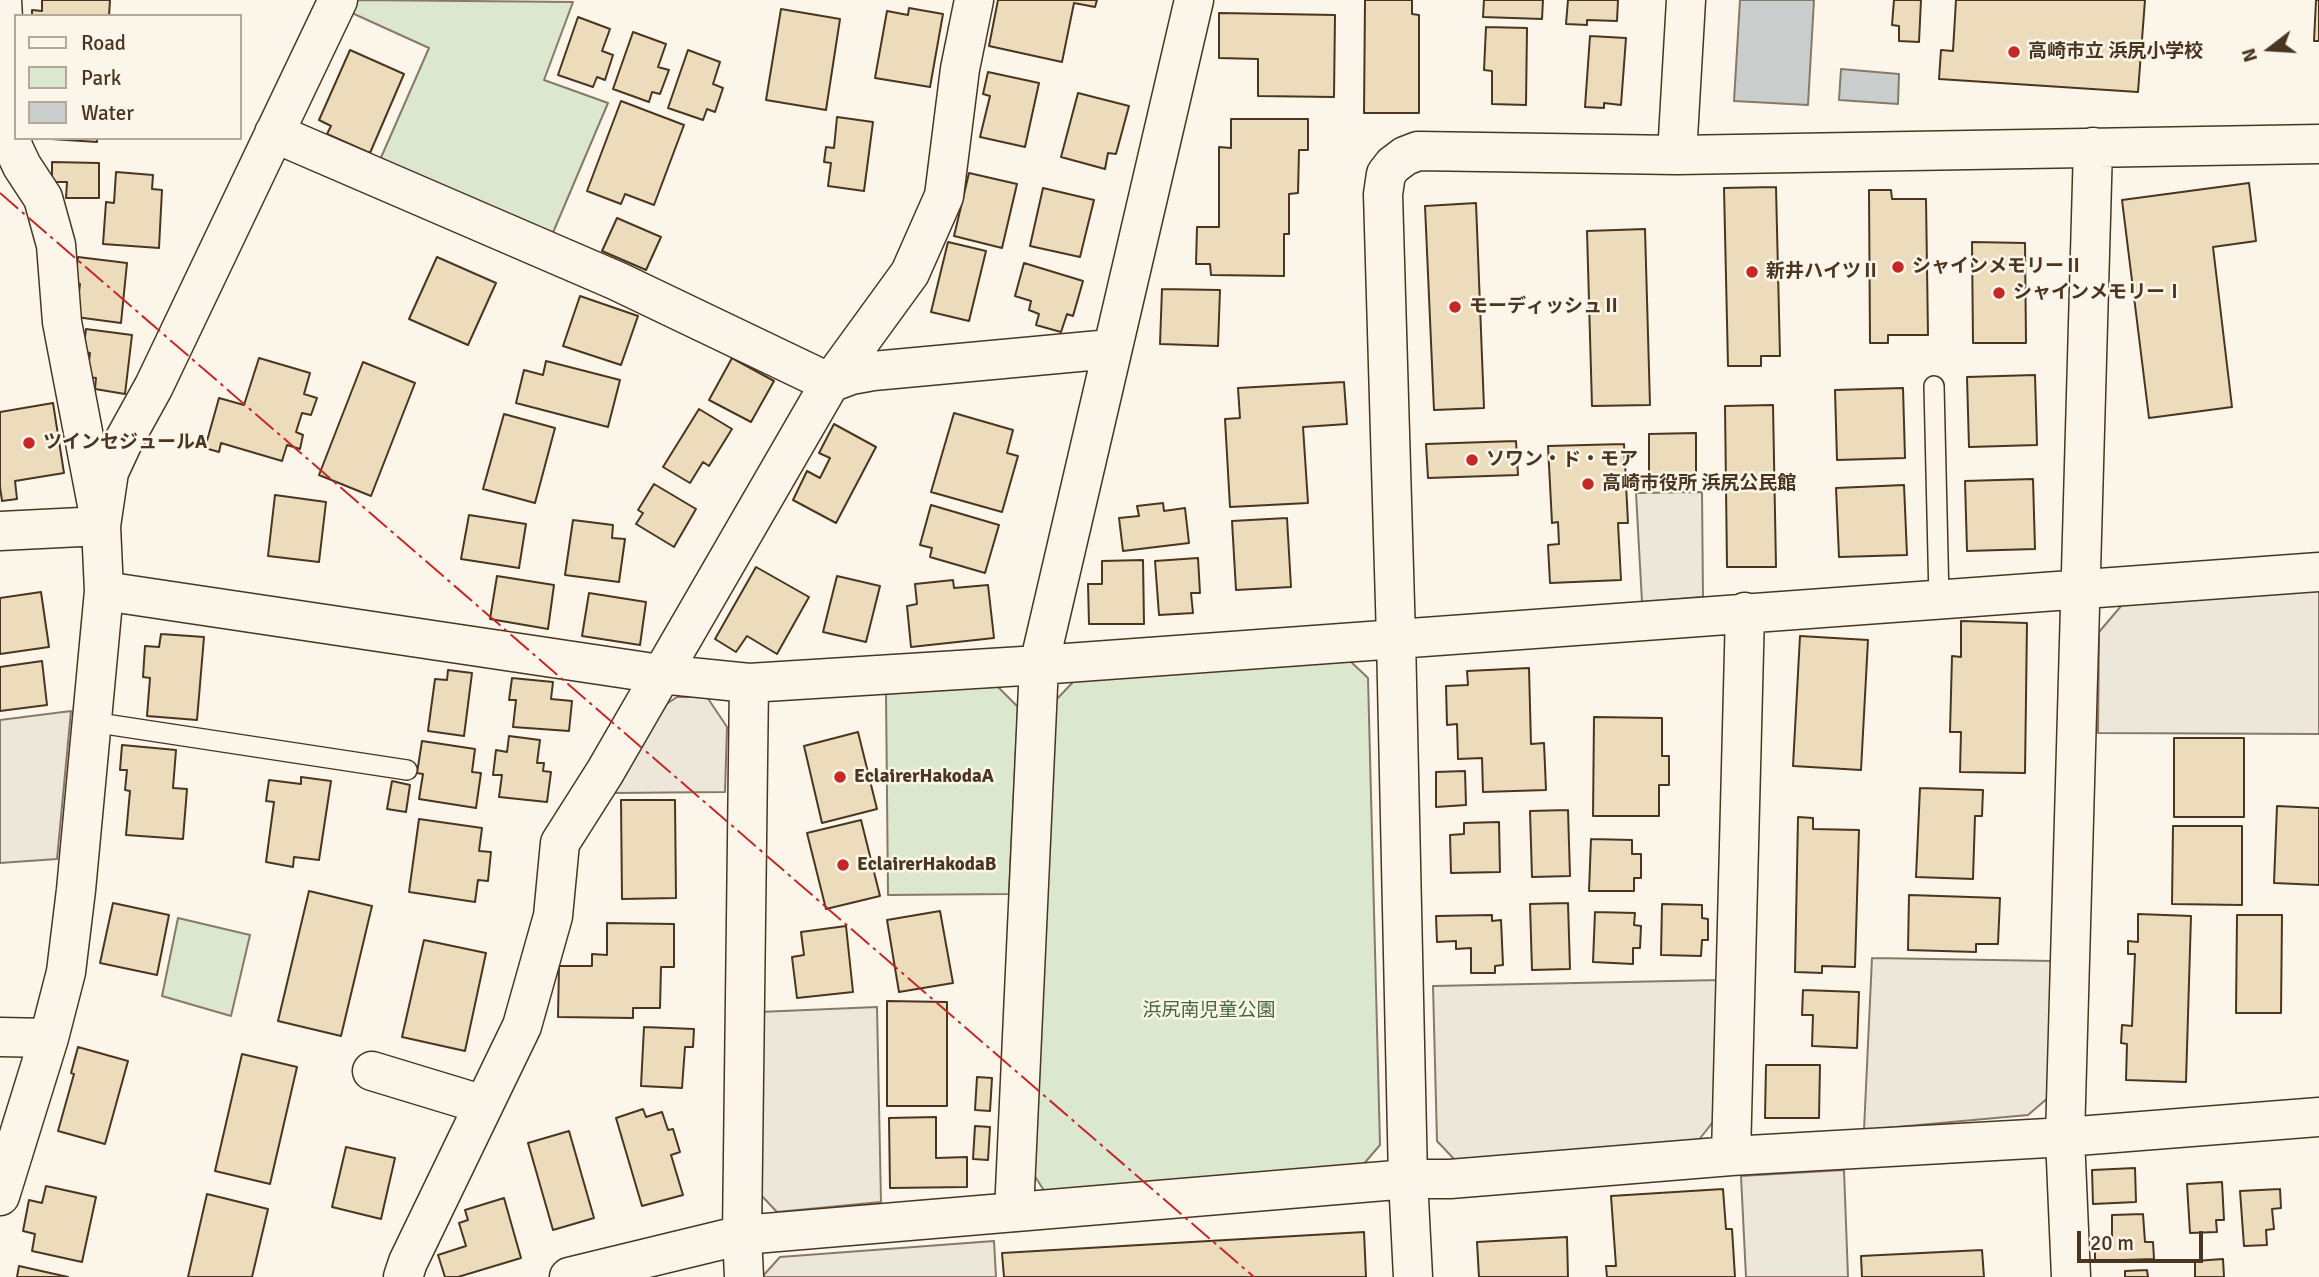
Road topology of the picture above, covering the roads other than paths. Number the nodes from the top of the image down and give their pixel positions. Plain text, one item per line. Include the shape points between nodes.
1 (2, 0) edge
2 (338, 0) edge
3 (974, 0) edge
4 (1194, 0) edge
5 (1686, 0) edge
6 (3, 95) edge
7 (274, 133) junction
8 (2319, 144) edge
9 (2093, 147) junction
10 (1677, 155) junction
11 (1111, 349) junction
12 (830, 383) junction
13 (1934, 386) dead end
14 (101, 526) junction
15 (0, 531) edge
16 (2319, 572) edge
17 (2081, 588) junction
18 (104, 591) junction
19 (1939, 599) junction
20 (1745, 612) junction
21 (1396, 638) junction
22 (1039, 665) junction
23 (660, 674) junction
24 (748, 683) junction
25 (92, 722) junction
26 (407, 770) dead end
27 (0, 1037) edge
28 (49, 1038) junction
29 (372, 1071) dead end
30 (484, 1105) junction
31 (2319, 1117) edge
32 (2065, 1137) junction
33 (1731, 1156) junction
34 (1408, 1179) junction
35 (0, 1196) edge
36 (1014, 1212) junction
37 (742, 1235) junction
38 (403, 1277) edge
39 (569, 1277) edge
40 (744, 1277) edge
41 (1413, 1277) edge
42 (2071, 1277) edge

1 - 6 street
2 - 7 street
3 - 12 street via 944,196 910,273
4 - 11 street
5 - 10 street
6 - 14 street via 13,147 43,198 56,245 62,323
7 - 12 street via 617,281
7 - 14 street via 154,386 121,444 109,472
8 - 9 street
9 - 10 street
9 - 17 street
10 - 21 street via 1418,151 1399,160 1387,174 1383,194
11 - 12 street via 873,371
11 - 22 street
12 - 23 street
13 - 19 lane
14 - 15 street
14 - 18 street
16 - 17 street
17 - 19 street
17 - 32 street
18 - 23 street
18 - 25 street
19 - 20 street
20 - 21 street
20 - 33 street
21 - 22 street
21 - 34 street
22 - 24 street
22 - 36 street
23 - 24 street
23 - 30 street via 560,843 553,916 522,1026
24 - 37 street
25 - 26 lane
25 - 28 street via 66,972
27 - 28 street
28 - 35 street
29 - 30 street
30 - 38 street
31 - 32 street
32 - 33 street
32 - 42 street
33 - 34 street
34 - 36 street
34 - 41 street
36 - 37 street
37 - 39 street
37 - 40 street

